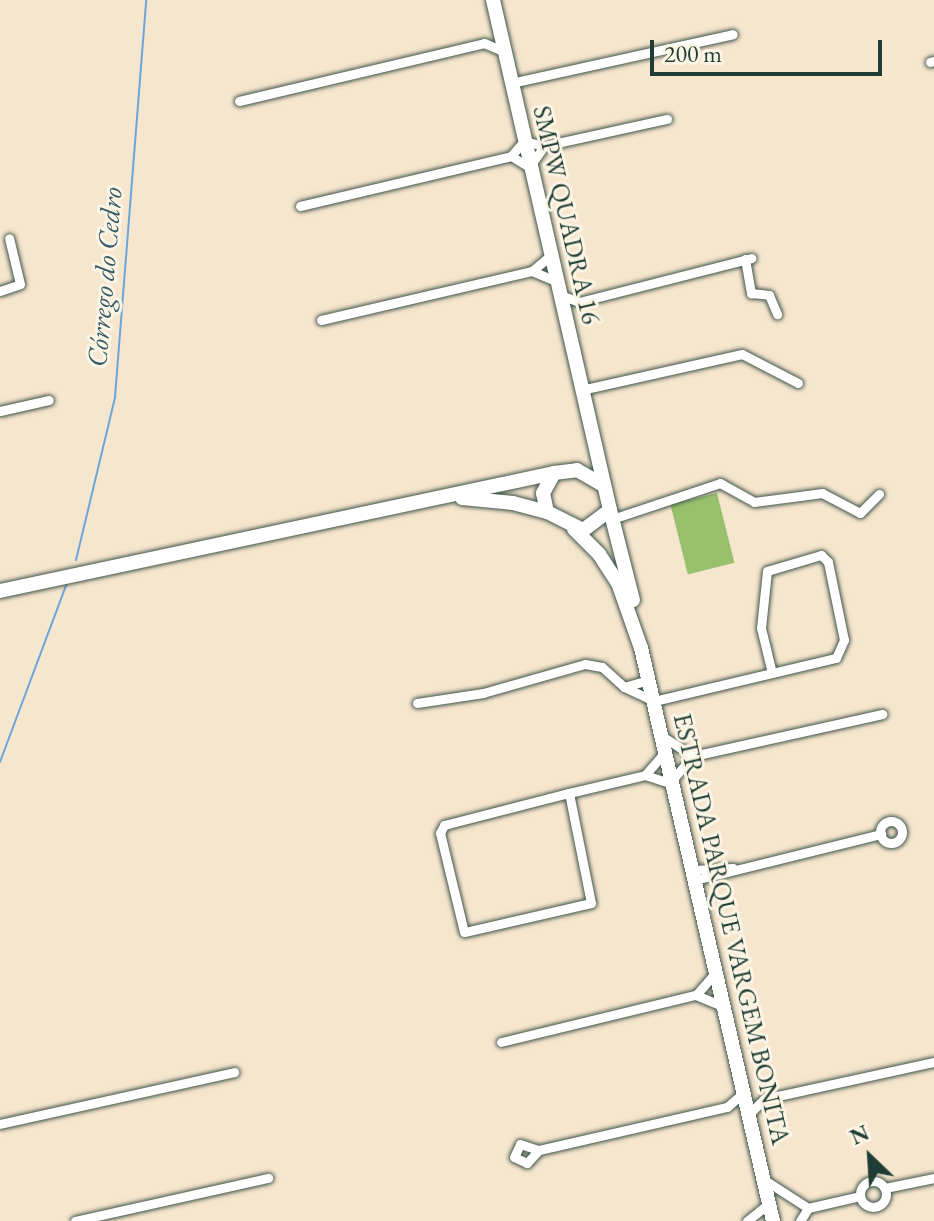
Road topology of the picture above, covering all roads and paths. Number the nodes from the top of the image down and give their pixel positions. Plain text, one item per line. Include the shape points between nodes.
1 (493, 0) edge
2 (498, 24) junction
3 (733, 34) dead end
4 (484, 43) junction
5 (505, 52) junction
6 (511, 83) junction
7 (239, 101) dead end
8 (667, 119) dead end
9 (524, 141) junction
10 (544, 146) junction
11 (511, 156) junction
12 (529, 167) junction
13 (300, 206) dead end
14 (9, 238) dead end
15 (550, 256) junction
16 (532, 271) junction
17 (558, 288) junction
18 (0, 291) edge
19 (579, 302) junction
20 (777, 314) dead end
21 (321, 320) dead end
22 (567, 324) junction
23 (798, 383) dead end
24 (581, 390) junction
25 (49, 400) dead end
26 (0, 411) edge
27 (593, 440) junction
28 (571, 471) junction
29 (554, 473) junction
30 (603, 485) junction
31 (879, 494) dead end
32 (434, 499) junction
33 (547, 512) junction
34 (611, 515) junction
35 (574, 529) junction
36 (2, 589) edge
37 (641, 648) junction
38 (772, 673) junction
39 (648, 680) junction
40 (624, 687) junction
41 (654, 701) junction
42 (417, 703) dead end
43 (882, 714) dead end
44 (662, 736) junction
45 (665, 752) junction
46 (693, 756) junction
47 (645, 775) junction
48 (672, 782) junction
49 (569, 793) junction
50 (881, 834) dead end
51 (694, 875) junction
52 (716, 972) junction
53 (696, 995) junction
54 (724, 1007) junction
55 (501, 1042) dead end
56 (934, 1062) edge
57 (234, 1072) dead end
58 (743, 1089) junction
59 (764, 1099) junction
60 (727, 1107) junction
61 (749, 1115) junction
62 (0, 1124) edge
63 (539, 1150) dead end
64 (268, 1178) dead end
65 (934, 1178) edge
66 (763, 1179) junction
67 (885, 1188) junction
68 (860, 1196) junction
69 (769, 1203) junction
70 (808, 1208) junction
71 (75, 1221) edge
72 (747, 1221) edge
73 (773, 1221) edge
74 (800, 1221) edge

1 - 2 main road, SMPW QUADRA 16
2 - 4 street
2 - 5 main road, SMPW QUADRA 16
3 - 6 street
4 - 5 street
4 - 7 street
5 - 6 main road, SMPW QUADRA 16
6 - 9 main road, SMPW QUADRA 16
8 - 10 street
9 - 10 street
9 - 11 street
9 - 12 main road, SMPW QUADRA 16
10 - 12 street
11 - 12 street
11 - 13 street
12 - 15 main road, SMPW QUADRA 16
14 - 18 street via 20,284
15 - 16 street
15 - 17 main road, SMPW QUADRA 16
16 - 17 street
16 - 21 street
17 - 19 street
17 - 22 main road, SMPW QUADRA 16
19 - 20 street via 748,258 751,293 769,295
19 - 22 street
22 - 24 main road, SMPW QUADRA 16
23 - 24 street via 742,354
24 - 27 main road, SMPW QUADRA 16
25 - 26 street
27 - 28 main road
27 - 30 main road, SMPW QUADRA 16
28 - 29 main road
28 - 30 main road
29 - 32 main road
29 - 33 main road via 543,493
30 - 34 main road
31 - 34 street via 860,513 822,493 754,502 720,483
32 - 33 main road via 513,503
32 - 36 main road
33 - 35 main road
34 - 35 main road
34 - 37 main road, ESTRADA PARQUE VARGEM BONITA
35 - 37 main road, ESTRADA PARQUE VARGEM BONITA via 618,583
37 - 39 main road, ESTRADA PARQUE VARGEM BONITA
38 - 38 street via 842,652 828,562 821,555 767,571 760,626
38 - 41 street
39 - 40 street
39 - 41 main road, ESTRADA PARQUE VARGEM BONITA
40 - 41 street
40 - 42 street via 602,667 585,664 483,693
41 - 44 main road, ESTRADA PARQUE VARGEM BONITA
43 - 46 street
44 - 45 main road, ESTRADA PARQUE VARGEM BONITA
44 - 46 street
45 - 47 street
45 - 48 main road, ESTRADA PARQUE VARGEM BONITA
46 - 48 street
47 - 48 street
47 - 49 street
48 - 51 main road, ESTRADA PARQUE VARGEM BONITA
49 - 49 street via 442,827 464,932 591,903
50 - 51 street
51 - 52 main road, ESTRADA PARQUE VARGEM BONITA
52 - 53 street
52 - 54 main road, ESTRADA PARQUE VARGEM BONITA
53 - 54 street
53 - 55 street
54 - 58 main road, ESTRADA PARQUE VARGEM BONITA
56 - 59 street
57 - 62 street
58 - 59 street
58 - 60 street
58 - 61 main road, ESTRADA PARQUE VARGEM BONITA
59 - 61 street
60 - 61 street
60 - 63 street
61 - 66 main road, ESTRADA PARQUE VARGEM BONITA
64 - 71 street
65 - 67 street
66 - 69 main road, ESTRADA PARQUE VARGEM BONITA
66 - 70 street
67 - 68 street via 873,1180
67 - 68 street via 877,1207
68 - 70 street
69 - 72 street
69 - 73 main road, ESTRADA PARQUE VARGEM BONITA
70 - 74 street

